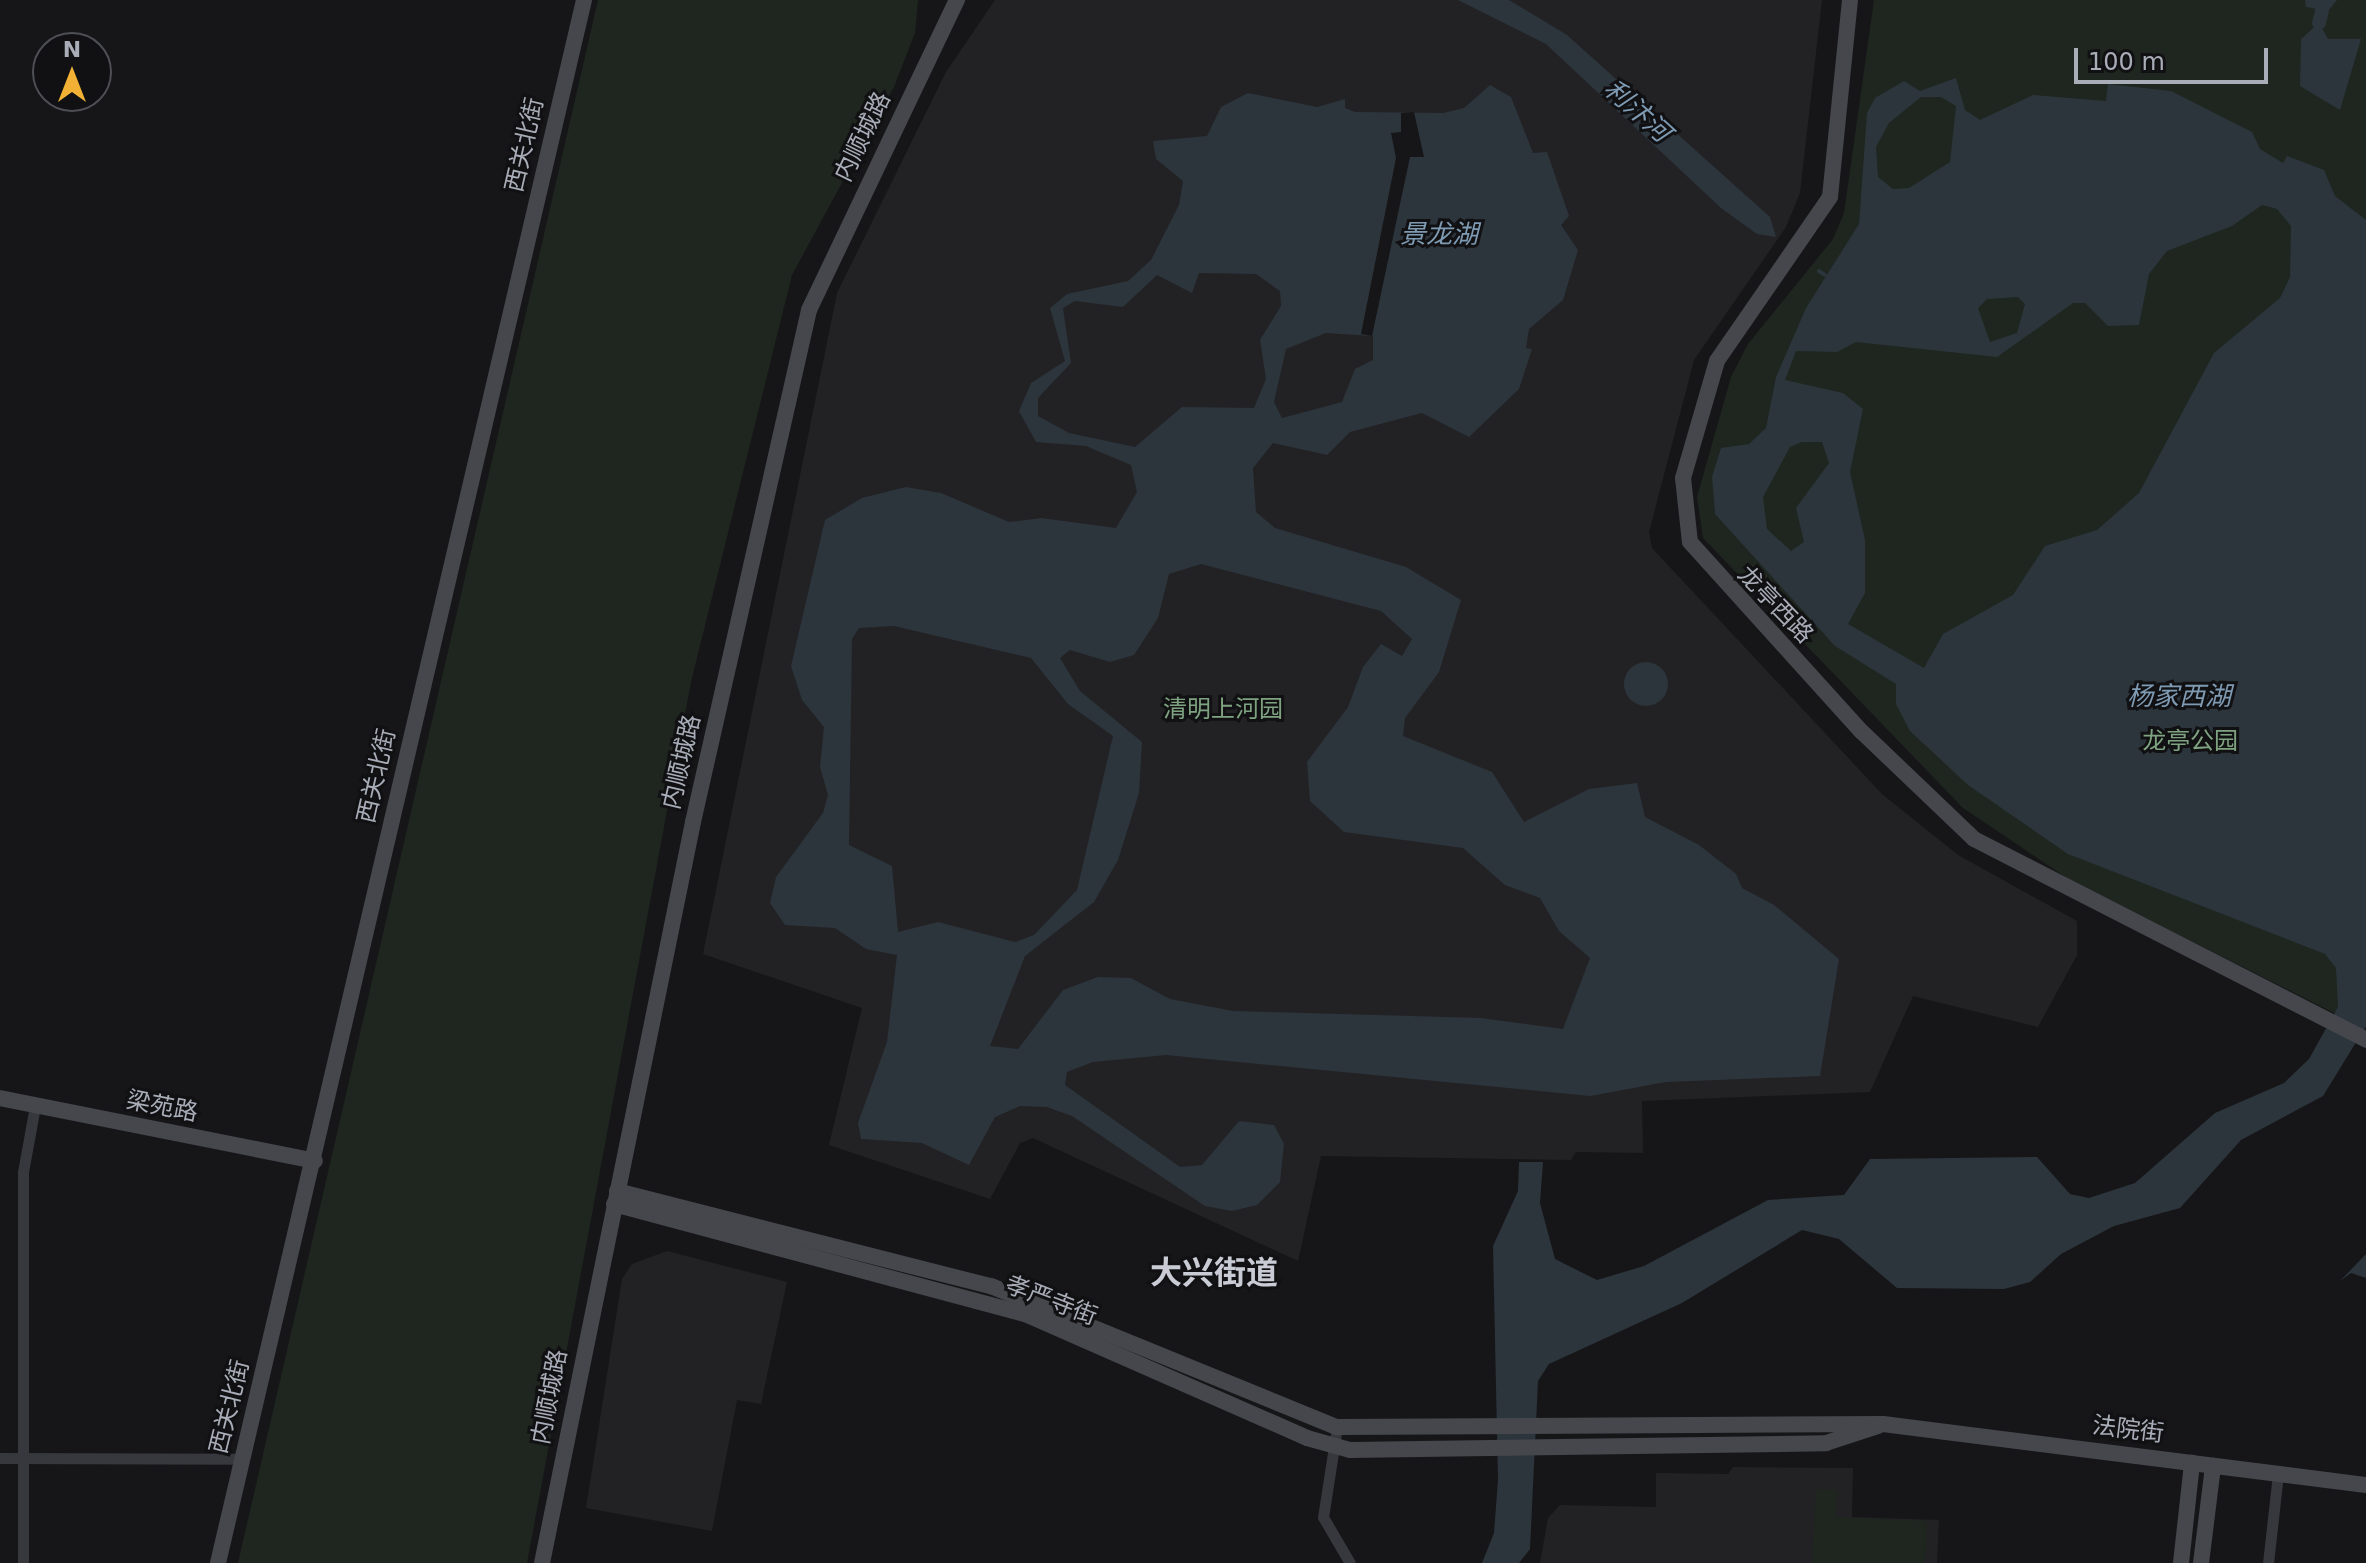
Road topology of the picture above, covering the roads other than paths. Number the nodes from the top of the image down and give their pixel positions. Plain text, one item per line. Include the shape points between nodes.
1 (584, 0) edge
2 (957, 0) edge
3 (1850, 0) edge
4 (2366, 1040) edge
5 (0, 1098) edge
6 (35, 1106) junction
7 (315, 1161) junction
8 (616, 1198) junction
9 (1883, 1424) junction
10 (1337, 1427) junction
11 (1465, 1428) joint
12 (1333, 1446) junction
13 (1462, 1451) joint
14 (0, 1458) edge
15 (23, 1458) junction
16 (242, 1459) junction
17 (2192, 1463) junction
18 (2213, 1466) junction
19 (2278, 1474) junction
20 (2366, 1485) edge
21 (23, 1563) edge
22 (218, 1563) edge
23 (542, 1563) edge
24 (1350, 1563) edge
25 (2181, 1563) edge
26 (2201, 1563) edge
27 (2268, 1563) edge

1 - 7 street, 西关北街
2 - 8 street, 内顺城路 via 809,310
3 - 4 street, 龙亭西路 via 1830,197 1717,361 1683,478 1685,532 1712,574 1974,839
5 - 6 street, 梁苑路
6 - 7 street, 梁苑路
6 - 15 street via 23,1172
7 - 16 street, 西关北街
8 - 10 street, 孝严寺街 via 991,1286
8 - 12 street, 孝严寺街 via 1025,1314
8 - 23 street, 内顺城路
9 - 11 street, 法院街
9 - 13 street, 法院街 via 1826,1443
9 - 17 street, 法院街
10 - 11 street, 孝严寺街
10 - 12 street
12 - 13 street, 孝严寺街 via 1368,1453
12 - 24 street via 1323,1517
14 - 15 street
15 - 16 street
15 - 21 street
16 - 22 street, 西关北街
17 - 18 street, 法院街
17 - 25 street
18 - 19 street, 法院街
18 - 26 street
19 - 20 street, 法院街
19 - 27 street

